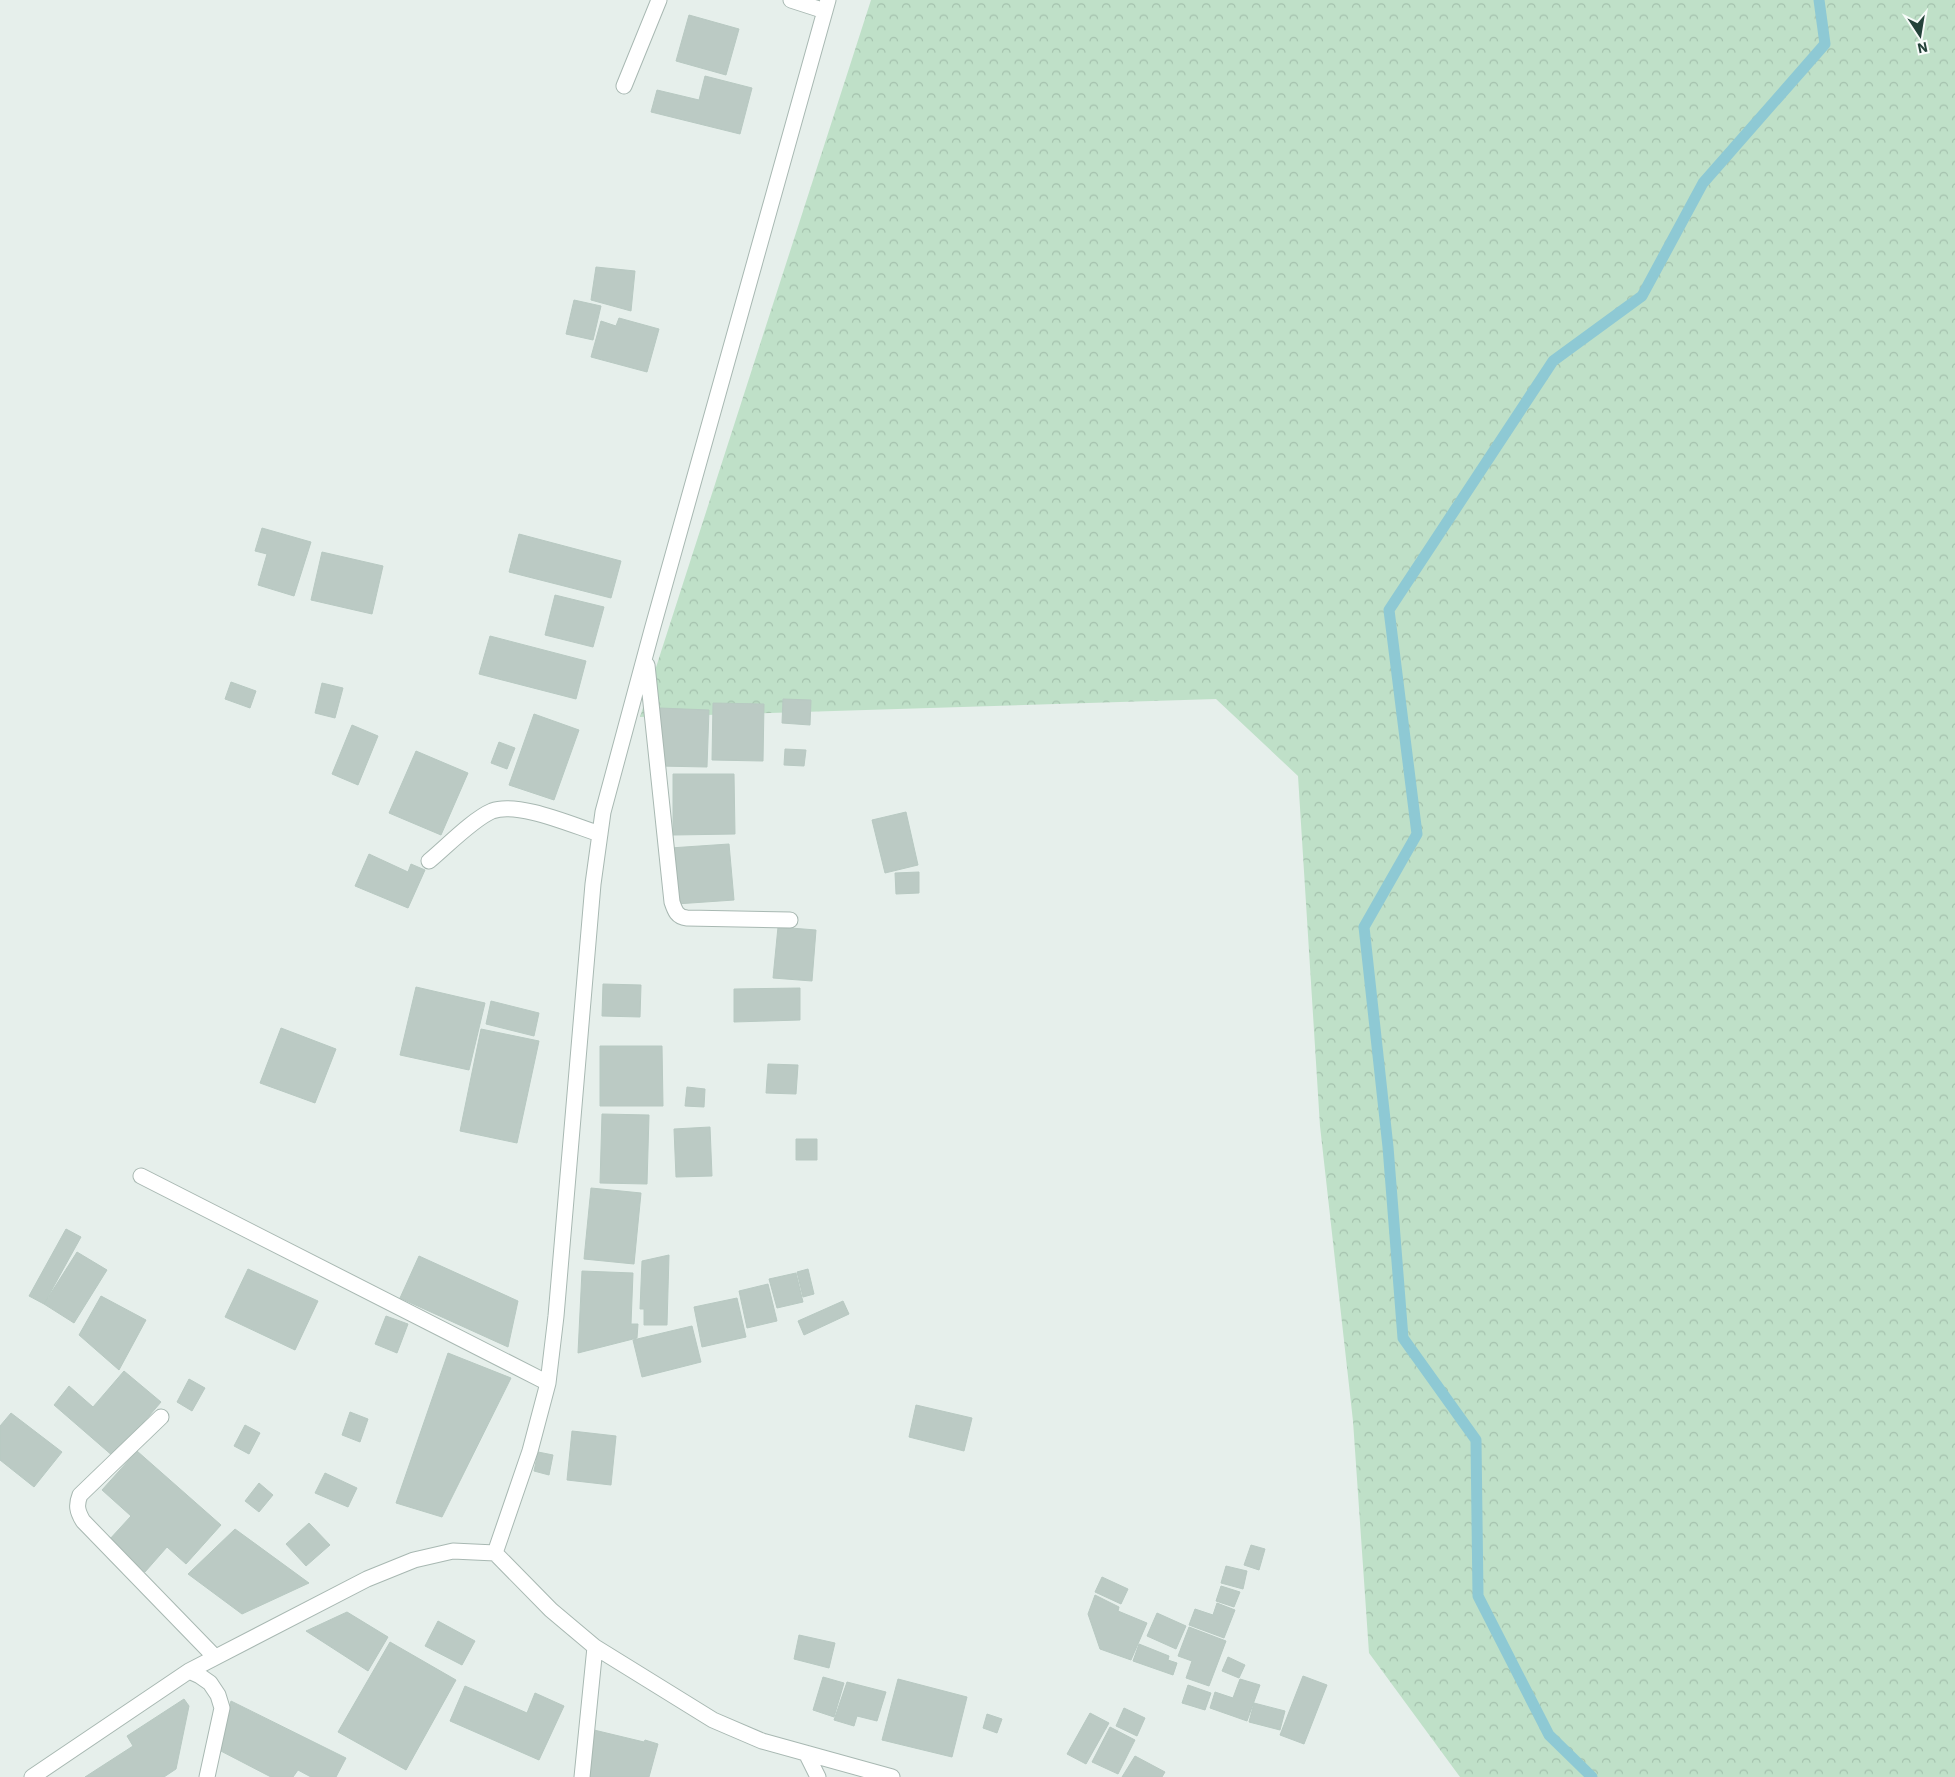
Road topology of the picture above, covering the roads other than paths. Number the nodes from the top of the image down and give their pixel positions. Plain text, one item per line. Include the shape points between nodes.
1 (659, 0) edge
2 (791, 0) edge
3 (827, 6) edge
4 (624, 86) dead end
5 (646, 656) junction
6 (600, 834) junction
7 (429, 861) dead end
8 (790, 920) dead end
9 (141, 1176) dead end
10 (548, 1383) junction
11 (161, 1417) dead end
12 (495, 1554) junction
13 (595, 1647) junction
14 (215, 1657) junction
15 (189, 1671) junction
16 (806, 1753) junction
17 (32, 1777) edge
18 (207, 1777) edge
19 (582, 1777) edge
20 (818, 1777) edge
21 (892, 1777) edge

1 - 4 street
2 - 3 street
3 - 5 street
5 - 6 street via 603,812
5 - 8 street via 674,910 687,918
6 - 7 street via 526,810 507,808 479,819
6 - 10 street
9 - 10 street
10 - 12 street via 530,1452
11 - 14 street via 80,1495 78,1513
12 - 13 street via 551,1610
12 - 14 street via 453,1551 414,1560 367,1579
13 - 16 street via 713,1720 762,1741
13 - 19 street
14 - 15 street
15 - 17 street
15 - 18 street via 210,1684 222,1708
16 - 20 street
16 - 21 street

